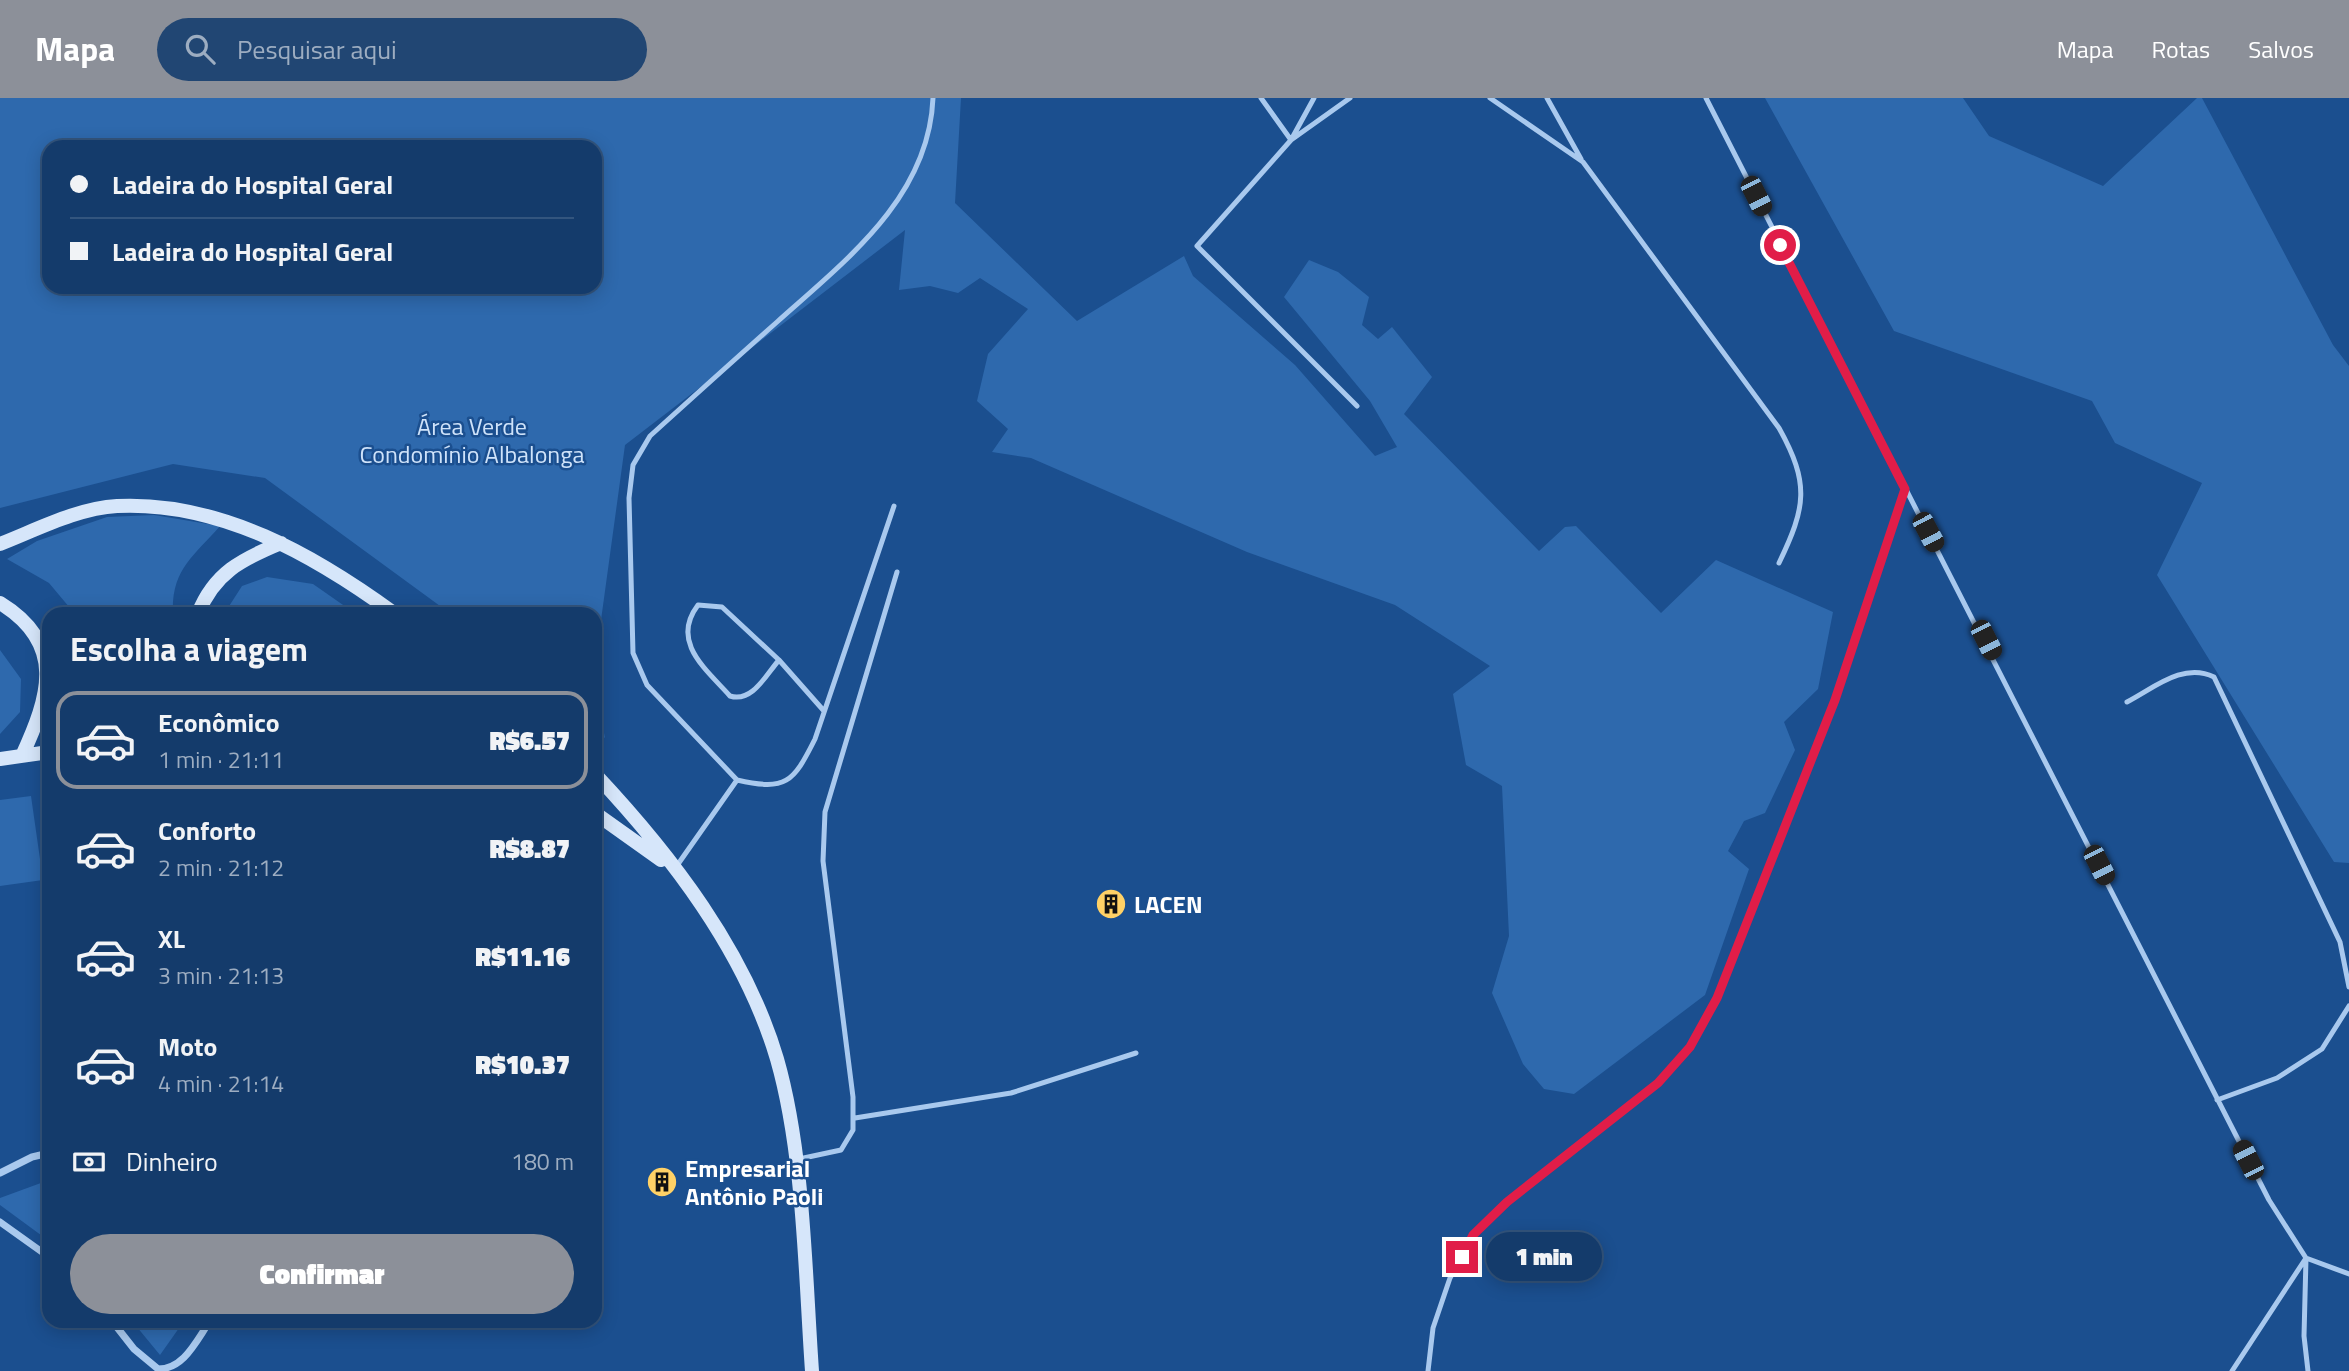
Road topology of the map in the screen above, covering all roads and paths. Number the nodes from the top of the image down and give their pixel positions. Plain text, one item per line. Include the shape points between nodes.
1 (933, 98) edge
2 (1261, 98) edge
3 (1314, 98) edge
4 (1350, 98) edge
5 (1490, 98) edge
6 (1547, 98) edge
7 (1706, 98) edge
8 (1291, 139) junction
9 (1583, 162) junction
10 (1357, 406) dead end
11 (1905, 489) junction
12 (894, 506) dead end
13 (281, 543) junction
14 (0, 544) edge
15 (1779, 563) dead end
16 (897, 572) dead end
17 (0, 603) edge
18 (201, 607) edge
19 (385, 607) edge
20 (42, 657) edge
21 (779, 660) junction
22 (2127, 702) dead end
23 (42, 711) edge
24 (824, 711) junction
25 (42, 753) edge
26 (22, 755) junction
27 (0, 759) edge
28 (737, 780) junction
29 (602, 782) edge
30 (602, 818) edge
31 (674, 869) junction
32 (2349, 987) edge
33 (2349, 1006) edge
34 (1136, 1053) dead end
35 (2217, 1100) junction
36 (855, 1118) junction
37 (42, 1155) edge
38 (794, 1160) junction
39 (0, 1172) edge
40 (0, 1222) edge
41 (42, 1252) edge
42 (2306, 1258) junction
43 (2349, 1274) edge
44 (118, 1328) edge
45 (205, 1328) edge
46 (812, 1371) edge
47 (1428, 1371) edge
48 (2232, 1371) edge
49 (2308, 1371) edge

1 - 28 lane via 932,120 918,164 894,208 862,246 650,436 633,464 629,498 633,653 647,685
2 - 8 lane
3 - 8 lane
4 - 8 lane
5 - 9 lane
6 - 9 lane
7 - 11 lane
8 - 10 lane via 1197,246
9 - 15 lane via 1779,428 1796,458 1803,495 1794,533
11 - 35 lane
11 - 47 lane via 1835,700 1717,998 1690,1047 1658,1083 1507,1202 1473,1235 1450,1278 1433,1328
12 - 24 lane
13 - 14 street via 192,513 115,506
13 - 18 street via 241,559 227,570
13 - 19 street
16 - 36 lane via 825,812 823,861
17 - 20 street via 28,626
21 - 21 lane via 722,607 698,605 689,617 686,636 693,655 730,696 748,696
21 - 24 lane
22 - 32 lane via 2185,671 2200,670 2214,677 2340,942
23 - 26 street
24 - 28 lane via 801,767 782,784 763,786
25 - 26 street
26 - 27 street
28 - 31 lane
29 - 31 street
30 - 31 street
31 - 38 street via 721,933 752,994 777,1060
33 - 35 lane via 2322,1049 2277,1078
34 - 36 lane via 1011,1093
35 - 42 lane via 2269,1200
36 - 38 lane via 841,1150
37 - 39 street
38 - 46 street
40 - 41 street
42 - 43 lane
42 - 48 lane
42 - 49 lane
44 - 45 street via 158,1369 181,1363

